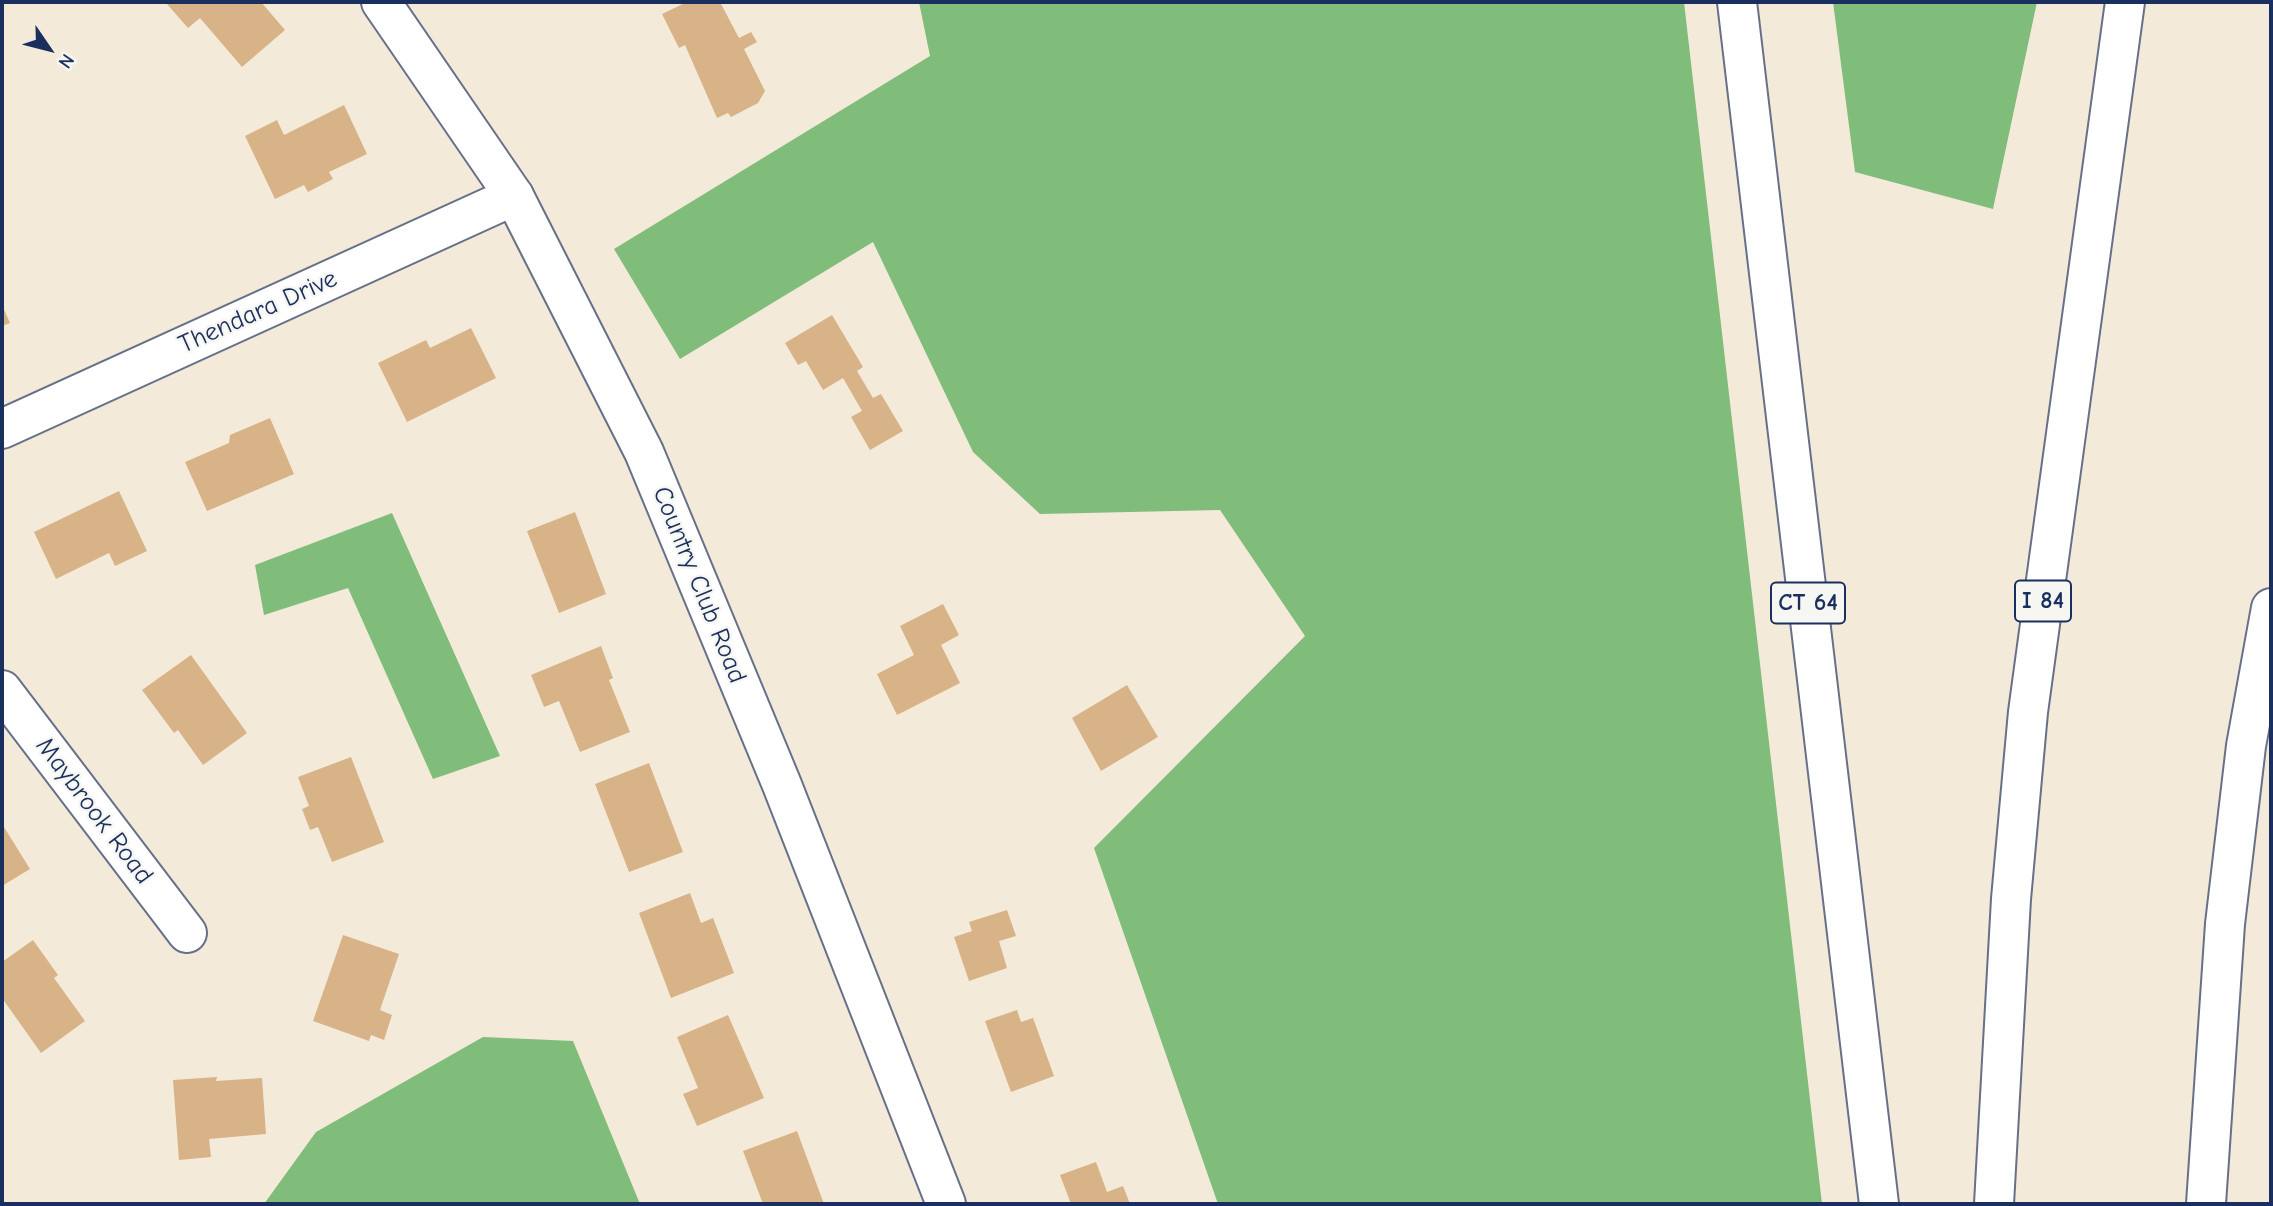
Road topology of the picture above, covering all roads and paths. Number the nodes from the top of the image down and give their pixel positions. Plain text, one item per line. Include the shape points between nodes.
1 (381, 2) edge
2 (1737, 2) edge
3 (2125, 2) edge
4 (514, 196) junction
5 (2, 429) edge
6 (2271, 608) edge
7 (2, 690) edge
8 (187, 933) dead end
9 (946, 1204) edge
10 (1879, 1204) edge
11 (1994, 1204) edge
12 (2206, 1204) edge

1 - 4 main road, Country Club Road
2 - 10 main road, CT 64
3 - 11 main road, I 84 via 2028,712 2011,899
4 - 5 main road, Thendara Drive
4 - 9 main road, Country Club Road via 644,452 782,785
6 - 12 main road via 2246,746 2225,925
7 - 8 main road, Maybrook Road

